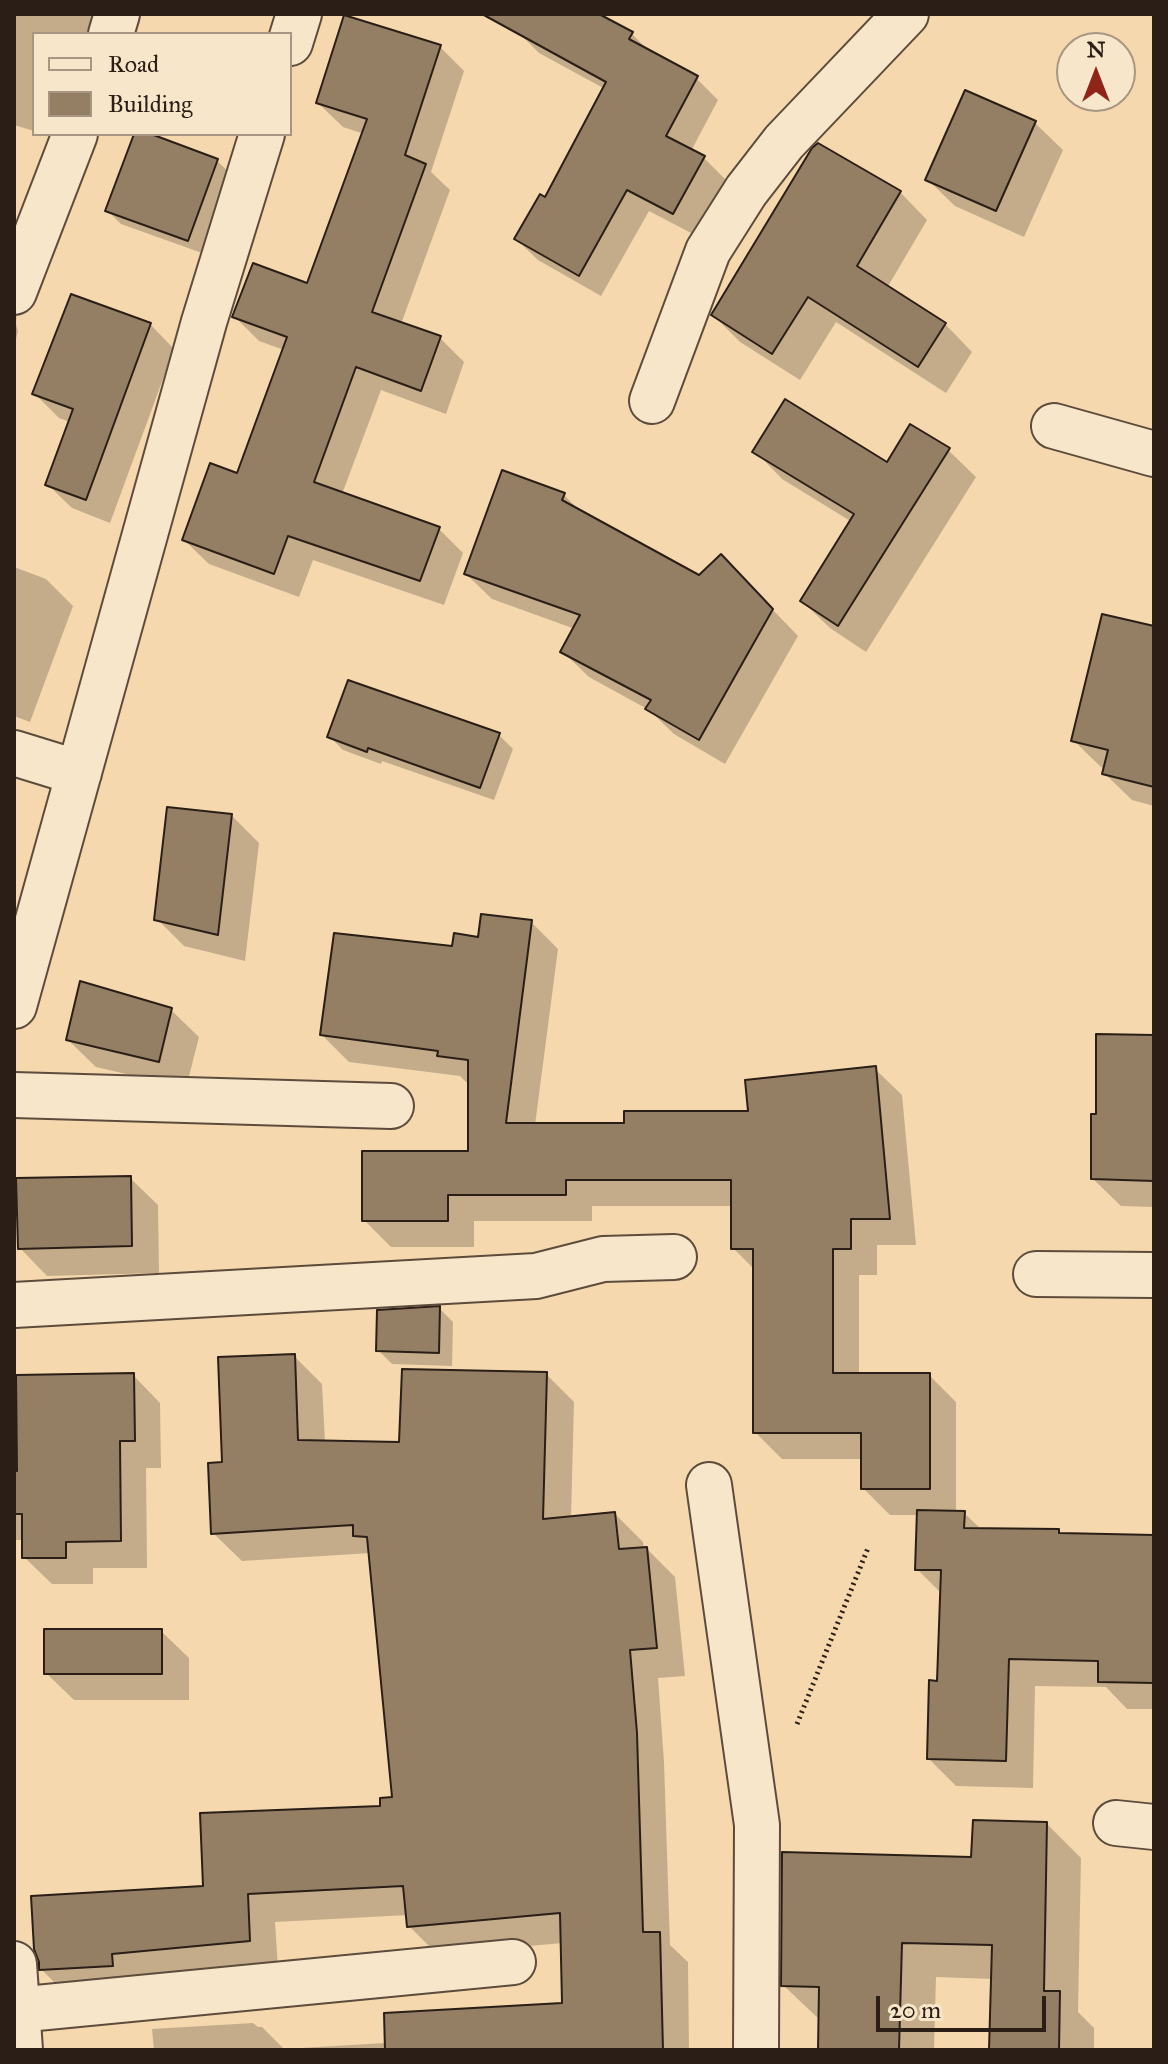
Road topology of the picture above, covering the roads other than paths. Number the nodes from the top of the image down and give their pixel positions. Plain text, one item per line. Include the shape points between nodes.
1 (299, 14) edge
2 (906, 14) edge
3 (292, 37) edge
4 (74, 136) edge
5 (261, 136) edge
6 (14, 292) edge
7 (652, 401) dead end
8 (1054, 426) dead end
9 (1154, 454) edge
10 (14, 753) edge
11 (79, 773) junction
12 (14, 1006) edge
13 (14, 1095) edge
14 (391, 1106) dead end
15 (674, 1257) dead end
16 (1036, 1274) dead end
17 (1154, 1275) edge
18 (14, 1305) edge
19 (709, 1485) dead end
20 (513, 1962) dead end
21 (14, 1964) edge
22 (18, 2030) edge
23 (756, 2050) edge

1 - 3 street
2 - 7 street via 784,142 746,191 708,251
4 - 6 street
5 - 11 street
8 - 9 street
10 - 11 street
11 - 12 street
13 - 14 street
15 - 18 street via 603,1259 536,1276
16 - 17 street
19 - 23 street via 757,1825
20 - 22 street
21 - 22 street

